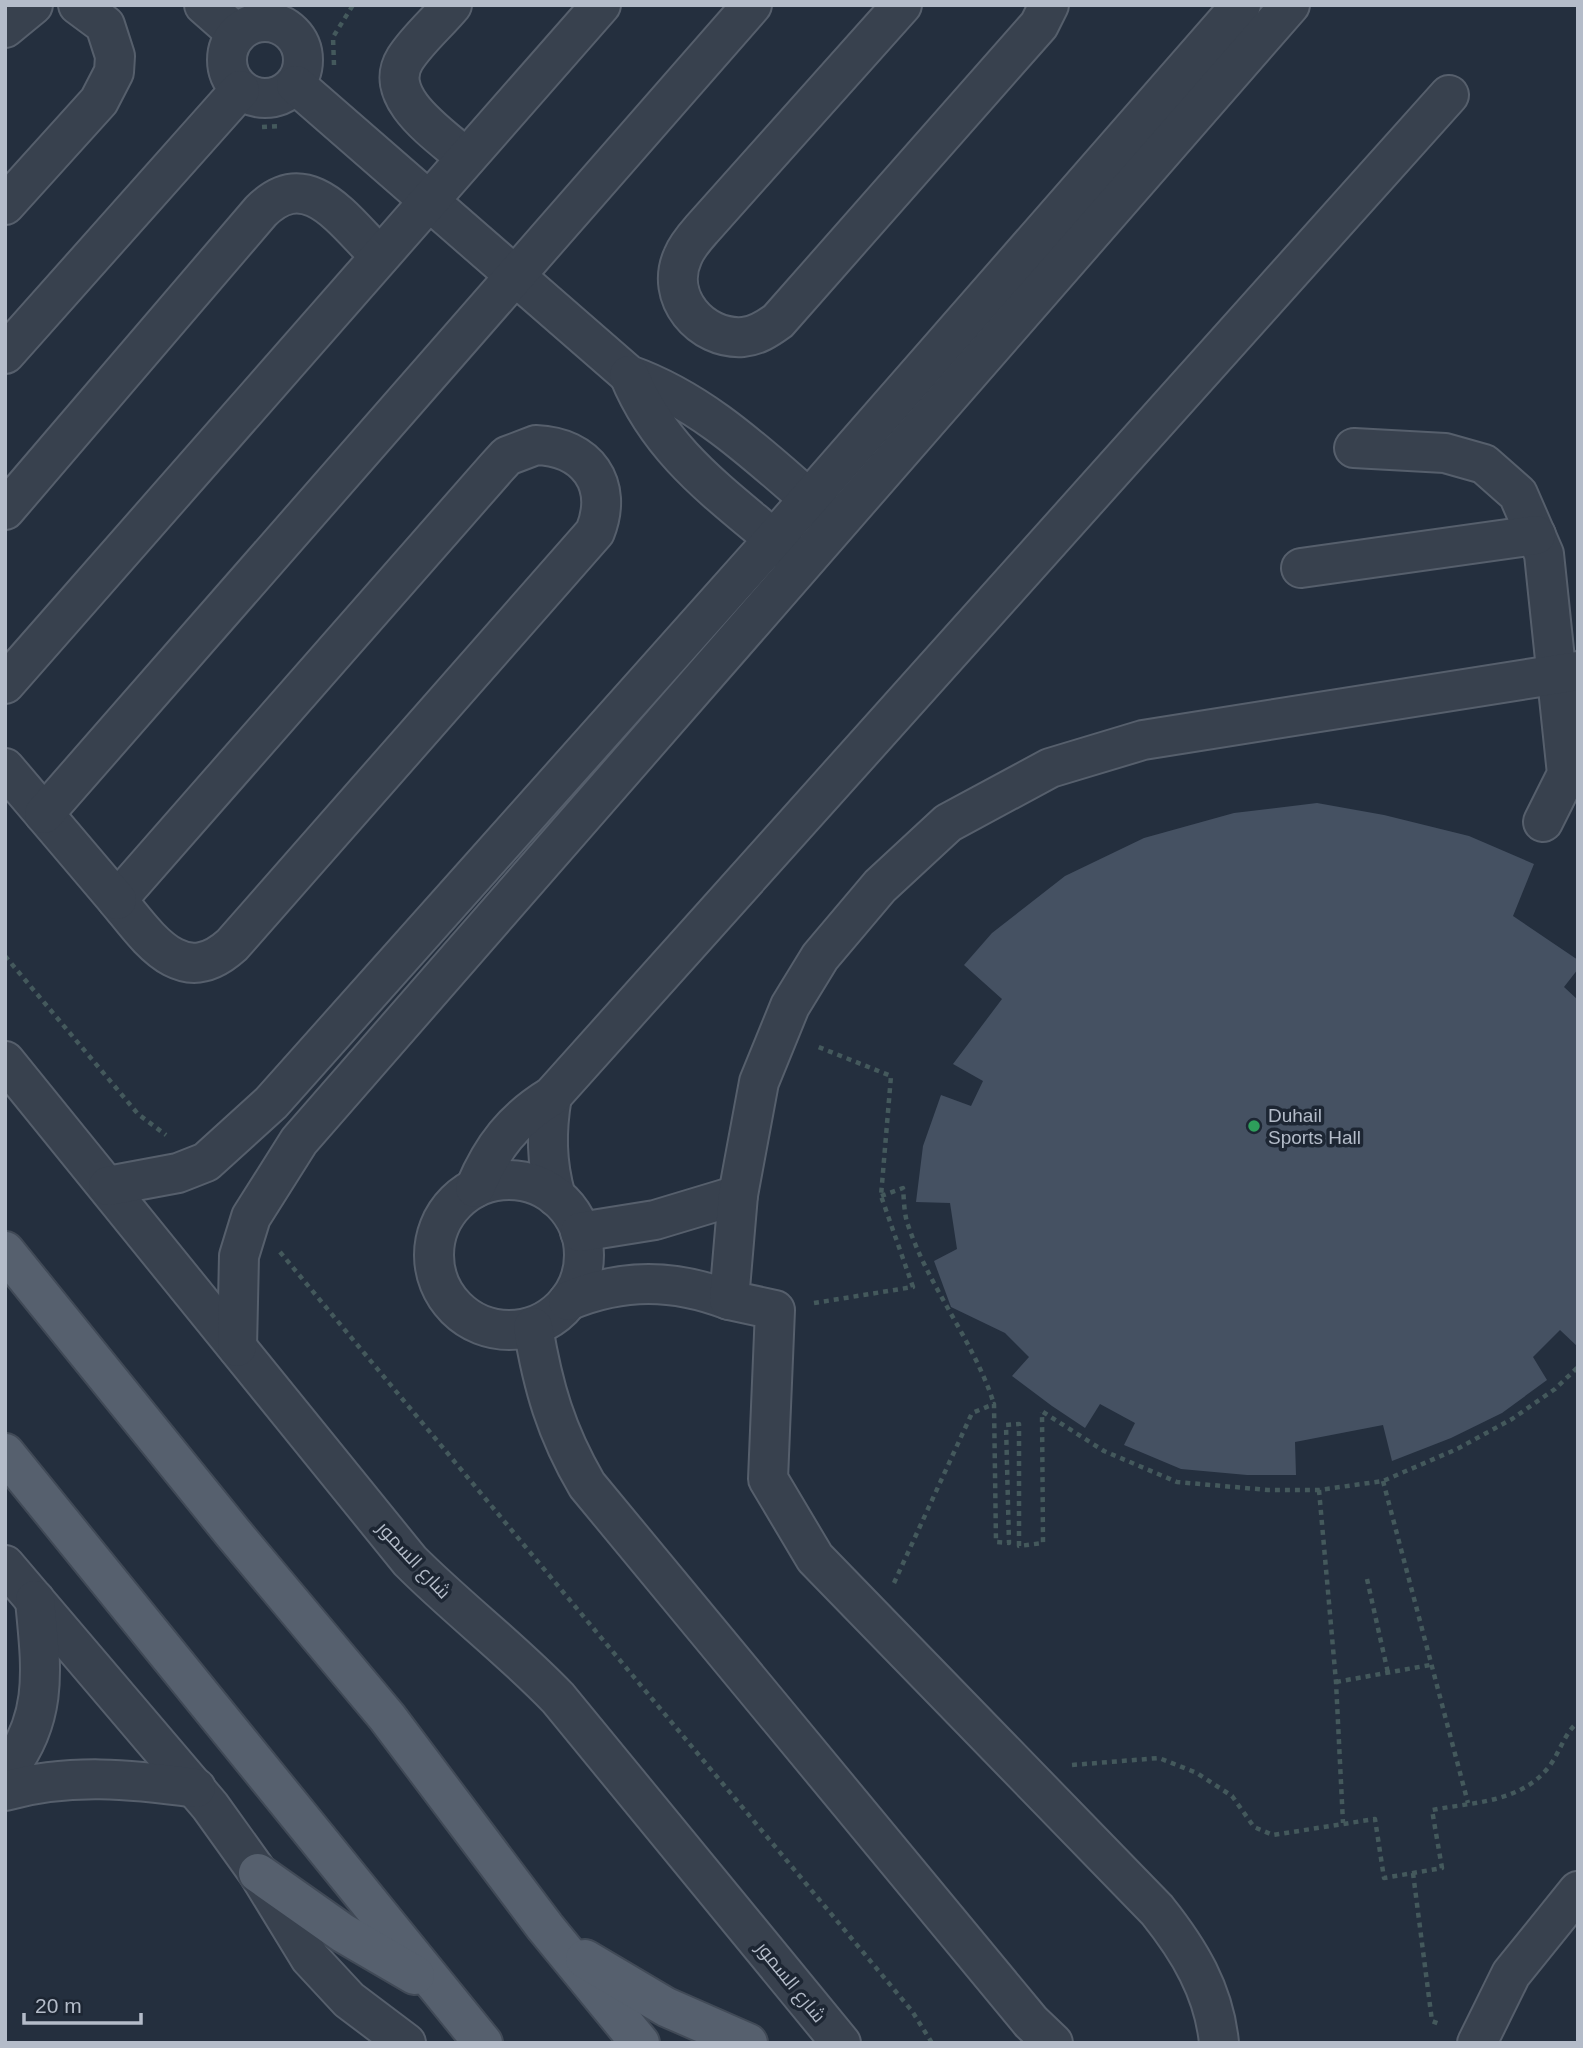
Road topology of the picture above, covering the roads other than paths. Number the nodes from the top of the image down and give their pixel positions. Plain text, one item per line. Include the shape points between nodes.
1 (33, 5) edge
2 (78, 5) edge
3 (204, 5) edge
4 (452, 5) edge
5 (601, 5) edge
6 (752, 5) edge
7 (902, 5) edge
8 (1049, 5) edge
9 (1241, 5) edge
10 (1290, 5) edge
11 (301, 18) edge
12 (5, 28) edge
13 (237, 34) junction
14 (296, 85) junction
15 (240, 90) junction
16 (1449, 95) dead end
17 (466, 158) junction
18 (429, 201) junction
19 (5, 205) edge
20 (380, 256) junction
21 (515, 275) junction
22 (5, 354) edge
23 (629, 375) junction
24 (1354, 448) dead end
25 (809, 499) junction
26 (5, 510) edge
27 (838, 524) junction
28 (1536, 535) junction
29 (774, 539) junction
30 (803, 565) junction
31 (1301, 568) dead end
32 (1568, 673) edge
33 (5, 684) edge
34 (5, 768) edge
35 (44, 814) junction
36 (1543, 822) dead end
37 (117, 900) junction
38 (5, 1061) edge
39 (552, 1096) junction
40 (108, 1186) junction
41 (475, 1188) junction
42 (738, 1195) junction
43 (556, 1197) junction
44 (580, 1232) junction
45 (5, 1251) edge
46 (729, 1300) junction
47 (568, 1301) junction
48 (533, 1327) junction
49 (237, 1348) junction
50 (5, 1453) edge
51 (5, 1565) edge
52 (35, 1600) junction
53 (5, 1773) edge
54 (196, 1788) junction
55 (5, 1791) edge
56 (258, 1873) junction
57 (1578, 1891) edge
58 (545, 1927) junction
59 (443, 1993) junction
60 (1478, 2042) edge
61 (406, 2043) edge
62 (484, 2043) edge
63 (640, 2043) edge
64 (748, 2043) edge
65 (841, 2043) edge
66 (1053, 2043) edge
67 (1219, 2043) edge

1 - 12 street
2 - 19 street via 105,25 114,48 114,72 99,101
3 - 13 street
4 - 17 street via 404,61 400,86 413,109
5 - 17 street
6 - 21 street
7 - 8 street via 682,257 678,275 682,300 711,331 746,337 778,321 1039,25
9 - 25 street
10 - 27 street
11 - 13 street via 249,25
11 - 14 street via 299,42 304,57
13 - 15 street via 226,63
14 - 15 street via 269,99
14 - 18 street
15 - 22 street
16 - 39 street
17 - 18 street
18 - 20 street
18 - 21 street
20 - 26 street via 316,196 305,192 279,196 261,211
20 - 33 street
21 - 23 street
21 - 35 street
23 - 25 street via 657,385 709,415
23 - 29 street via 646,412 676,453
24 - 28 street via 1446,453 1484,464 1518,494
25 - 27 street
25 - 29 street
27 - 30 street
28 - 31 street
28 - 32 street via 1544,554
29 - 30 street
29 - 40 street via 271,1103 206,1162
30 - 49 street via 299,1141 251,1217 239,1256
32 - 36 street via 1567,774
32 - 42 street via 1143,740 1050,768 948,823 880,886 820,957 790,1006 759,1082
34 - 35 street
35 - 37 street
37 - 37 street via 157,947 180,961 208,961 232,945 586,545 601,517 602,500 592,470 567,450 552,446 536,445 507,457
38 - 40 street, شارع السمور
39 - 41 street via 510,1128
39 - 43 street via 547,1152
40 - 49 street, شارع السمور
41 - 43 street via 520,1181
41 - 48 street via 443,1218 433,1262 439,1284 450,1304 478,1323 510,1331
42 - 44 street via 655,1220
42 - 46 street
43 - 44 street
44 - 47 street via 584,1259
45 - 58 main road via 387,1717
46 - 47 street via 701,1289 643,1282 592,1291
46 - 67 street via 775,1310 768,1479 815,1558 1157,1910 1184,1944 1205,1984
47 - 48 street via 550,1319
48 - 66 street via 554,1421 587,1485
49 - 65 street, شارع السمور via 410,1561 558,1698
50 - 59 main road
51 - 52 street
52 - 53 street via 41,1694 27,1740
52 - 54 street
54 - 55 street via 78,1778
54 - 56 street
56 - 59 main road via 343,1933
56 - 61 street via 293,1934 329,1980
57 - 60 street via 1511,1974
58 - 63 main road
58 - 64 main road via 623,1984
59 - 62 main road

